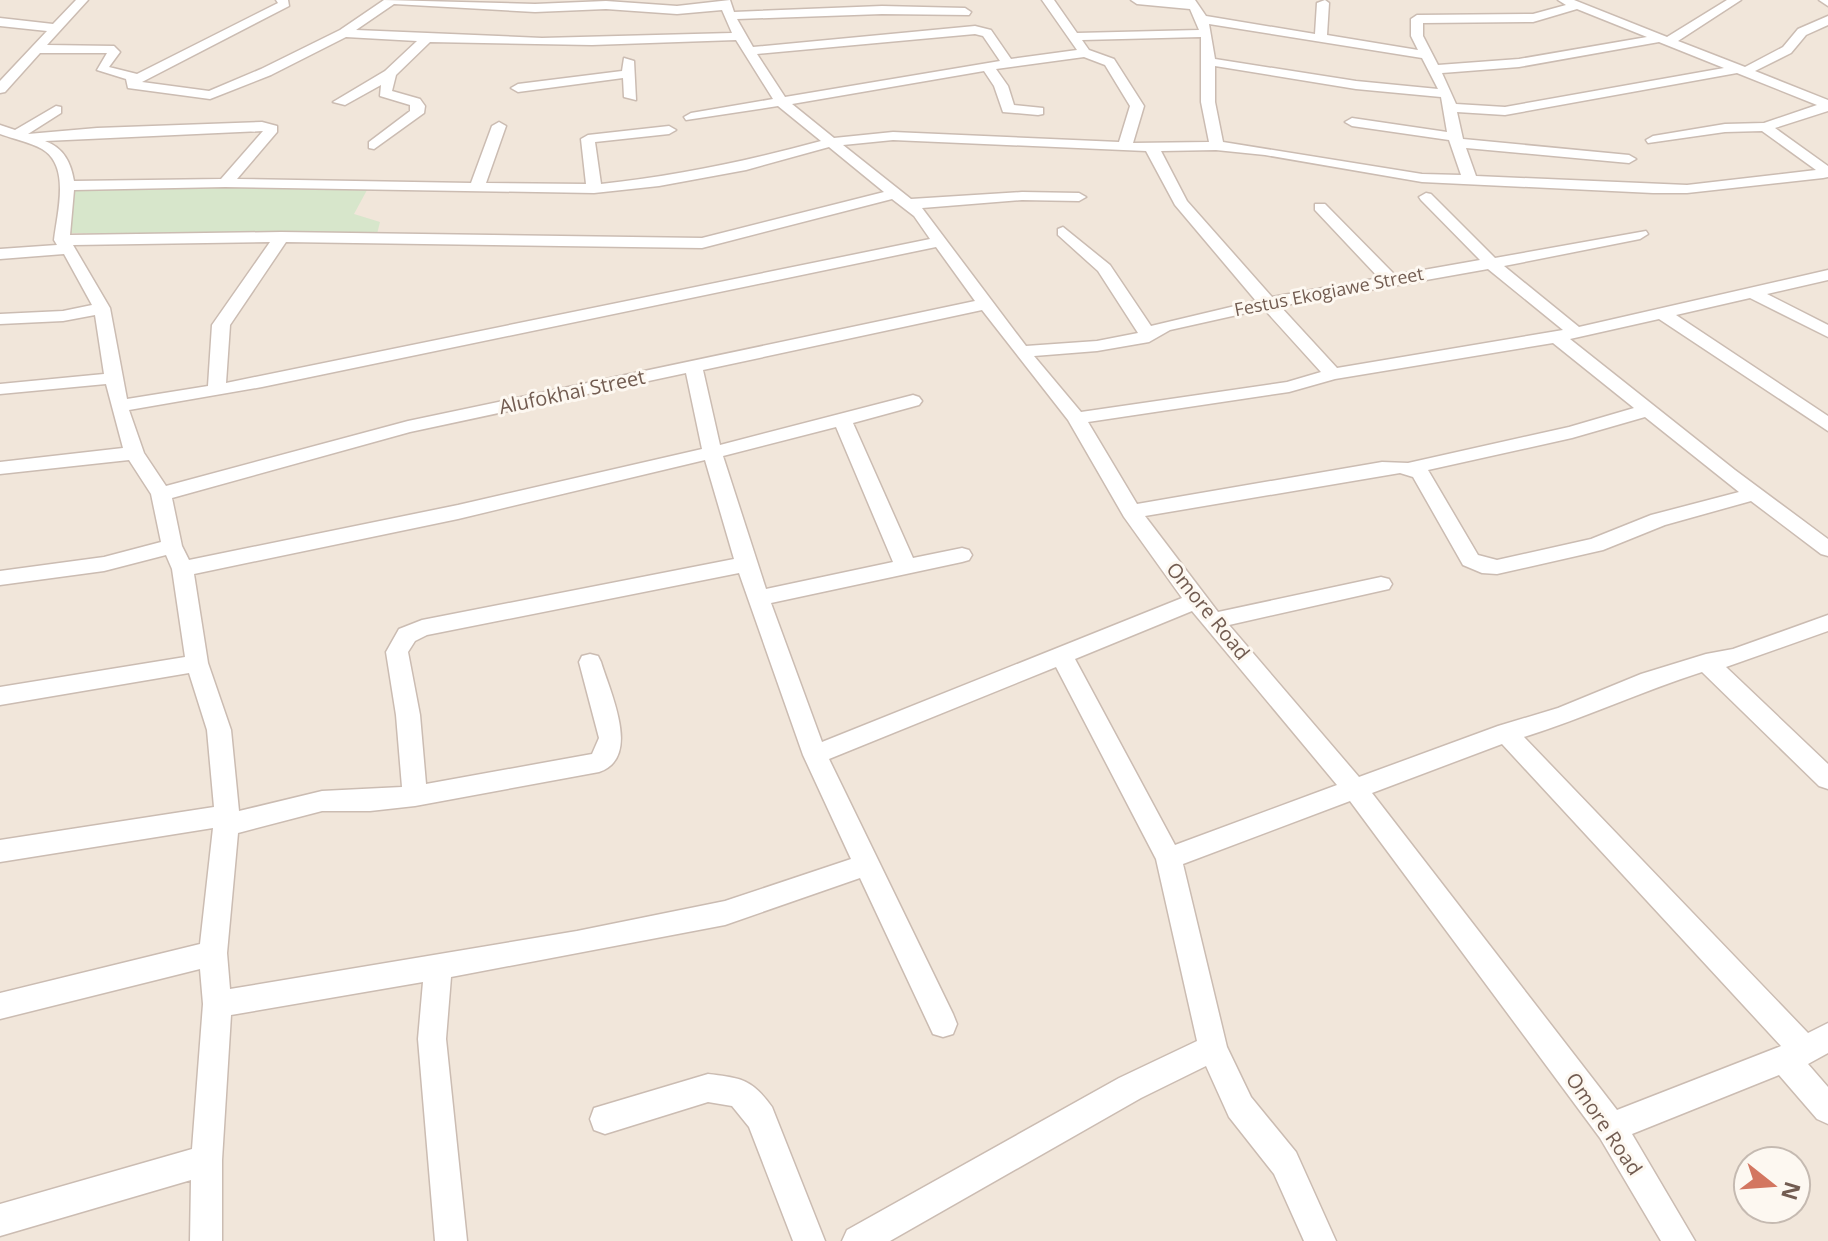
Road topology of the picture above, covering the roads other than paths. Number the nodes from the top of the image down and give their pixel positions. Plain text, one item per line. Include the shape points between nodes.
1 (82, 0) edge
2 (282, 0) edge
3 (392, 0) edge
4 (1048, 0) edge
5 (1137, 0) edge
6 (1735, 0) edge
7 (1323, 3) dead end
8 (1570, 3) edge
9 (1195, 8) edge
10 (965, 12) dead end
11 (1828, 20) edge
12 (0, 22) edge
13 (734, 22) edge
14 (55, 28) junction
15 (344, 33) junction
16 (1205, 33) junction
17 (1076, 37) junction
18 (1321, 37) junction
19 (426, 39) junction
20 (1663, 40) junction
21 (628, 43) junction
22 (37, 49) junction
23 (1085, 53) junction
24 (1427, 55) junction
25 (1211, 62) junction
26 (1008, 63) junction
27 (987, 66) junction
28 (1435, 69) junction
29 (1743, 70) junction
30 (390, 74) junction
31 (627, 74) junction
32 (134, 81) junction
33 (518, 88) dead end
34 (0, 89) edge
35 (631, 97) dead end
36 (1448, 101) junction
37 (340, 102) dead end
38 (781, 102) junction
39 (1827, 104) edge
40 (56, 110) dead end
41 (1038, 111) dead end
42 (691, 117) dead end
43 (1352, 122) dead end
44 (499, 126) dead end
45 (1765, 127) junction
46 (669, 130) dead end
47 (15, 134) edge
48 (1456, 140) junction
49 (1653, 140) dead end
50 (832, 142) junction
51 (374, 145) dead end
52 (1216, 146) junction
53 (1125, 147) junction
54 (1152, 148) junction
55 (1629, 159) dead end
56 (1826, 170) edge
57 (1470, 181) junction
58 (225, 183) junction
59 (67, 186) junction
60 (477, 187) junction
61 (594, 189) junction
62 (1079, 197) dead end
63 (1426, 197) dead end
64 (902, 199) junction
65 (1320, 207) dead end
66 (1063, 232) dead end
67 (1640, 234) dead end
68 (281, 237) junction
69 (940, 242) junction
70 (64, 245) junction
71 (0, 254) edge
72 (1491, 263) junction
73 (1828, 275) edge
74 (1392, 282) junction
75 (1751, 292) junction
76 (1268, 303) junction
77 (987, 304) junction
78 (102, 308) junction
79 (1662, 313) junction
80 (0, 319) edge
81 (1828, 332) edge
82 (1566, 334) junction
83 (1149, 337) junction
84 (1021, 352) junction
85 (694, 368) junction
86 (1333, 374) junction
87 (114, 378) junction
88 (0, 389) edge
89 (217, 390) junction
90 (913, 401) dead end
91 (119, 406) junction
92 (1649, 410) junction
93 (1076, 418) junction
94 (842, 420) junction
95 (1828, 425) edge
96 (134, 453) junction
97 (713, 455) junction
98 (0, 468) edge
99 (1411, 468) junction
100 (161, 494) junction
101 (1754, 494) junction
102 (1131, 512) junction
103 (172, 546) junction
104 (1828, 549) edge
105 (962, 555) dead end
106 (746, 564) junction
107 (906, 567) junction
108 (183, 569) junction
109 (0, 578) edge
110 (1381, 584) dead end
111 (759, 598) junction
112 (1196, 601) junction
113 (1213, 621) junction
114 (1828, 623) edge
115 (1062, 657) junction
116 (590, 662) dead end
117 (1706, 662) junction
118 (197, 663) junction
119 (0, 696) edge
120 (1506, 733) junction
121 (815, 755) junction
122 (1828, 779) edge
123 (1354, 788) junction
124 (415, 796) junction
125 (226, 820) junction
126 (0, 851) edge
127 (1169, 858) junction
128 (868, 864) junction
129 (213, 953) junction
130 (438, 967) junction
131 (217, 1004) junction
132 (0, 1006) edge
133 (943, 1024) dead end
134 (1213, 1048) junction
135 (1806, 1049) edge
136 (1828, 1109) edge
137 (605, 1119) dead end
138 (1611, 1127) junction
139 (207, 1160) junction
140 (0, 1220) edge
141 (206, 1241) edge
142 (451, 1241) edge
143 (809, 1241) edge
144 (858, 1241) edge
145 (1320, 1241) edge
146 (1679, 1241) edge

1 - 14 street
2 - 32 street via 285,4
3 - 13 street via 535,8 606,5 677,10
3 - 15 street
4 - 17 street
5 - 9 street
6 - 20 street
7 - 18 street
8 - 20 street
8 - 24 street via 1533,18 1417,19 1417,36
9 - 16 street
9 - 18 street
10 - 13 street via 882,10
11 - 29 street via 1802,32 1787,50
12 - 14 street
13 - 21 street
13 - 26 street via 975,30 987,33
13 - 38 street, Omore Road
14 - 22 street
15 - 19 street
15 - 32 street via 210,95 133,85
16 - 17 street
16 - 25 street
17 - 23 street
18 - 24 street
19 - 21 street
19 - 30 street
20 - 28 street via 1532,61
20 - 29 street
21 - 31 street
22 - 32 street via 110,49 113,57 103,70
22 - 34 street
23 - 26 street
23 - 53 street via 1110,62 1137,106
24 - 28 street
25 - 36 street
25 - 52 street via 1207,100
26 - 27 street
27 - 38 street
27 - 41 street via 1008,109
28 - 36 street
29 - 36 street via 1505,111
29 - 39 street
30 - 37 street
30 - 51 street via 387,96 415,102 417,113
31 - 33 street
31 - 35 street
36 - 48 street
38 - 42 street
38 - 50 street, Omore Road
39 - 45 street
40 - 47 street
43 - 48 street
44 - 60 street
45 - 49 street
45 - 56 street
46 - 61 street via 588,139
47 - 58 street via 272,129
47 - 59 street via 49,147 64,164
48 - 55 street
48 - 57 street
50 - 53 street via 893,136
50 - 61 street via 746,166
50 - 64 street, Omore Road
52 - 54 street
52 - 57 street
53 - 54 street
54 - 76 street via 1180,202
56 - 57 street via 1687,189
58 - 59 street
58 - 60 street
59 - 70 street
60 - 61 street
62 - 64 street
63 - 72 street
64 - 68 street via 702,243
64 - 69 street, Omore Road
65 - 74 street
66 - 83 street via 1104,268
67 - 72 street, Festus Ekogiawe Street
68 - 70 street
68 - 89 street via 221,325
69 - 77 street, Omore Road
69 - 89 street
70 - 71 street
70 - 78 street
72 - 74 street, Festus Ekogiawe Street
72 - 82 street
73 - 75 street
74 - 76 street, Festus Ekogiawe Street
75 - 79 street
75 - 81 street
76 - 83 street, Festus Ekogiawe Street via 1164,326
76 - 86 street
77 - 84 street, Omore Road
77 - 85 street, Alufokhai Street
78 - 80 street
78 - 87 street
79 - 82 street
79 - 95 street
82 - 86 street
82 - 92 street
83 - 84 street, Festus Ekogiawe Street
84 - 93 street, Omore Road
85 - 97 street
85 - 100 street, Alufokhai Street via 408,427
86 - 93 street via 1289,387
87 - 88 street
87 - 91 street
89 - 91 street
90 - 94 street
91 - 96 street
92 - 99 street
92 - 101 street
93 - 102 street, Omore Road
94 - 97 street
94 - 107 street
96 - 98 street
96 - 100 street
97 - 106 street
97 - 108 street
99 - 101 street via 1420,473 1470,560 1482,566 1596,545 1658,520
99 - 102 street via 1334,475
100 - 103 street
101 - 104 street
102 - 112 street, Omore Road
103 - 108 street
103 - 109 street via 104,564
105 - 107 street
106 - 111 street
106 - 124 street via 407,635 397,652
107 - 111 street
108 - 118 street
110 - 113 street
111 - 121 street
112 - 113 street, Omore Road
112 - 115 street
113 - 123 street, Omore Road
114 - 117 street via 1735,657
115 - 121 street
115 - 127 street
116 - 124 street via 611,738 599,762
117 - 120 street
117 - 122 street
118 - 119 street
118 - 125 street via 219,730
120 - 123 street
120 - 135 street
121 - 128 street
123 - 127 street
123 - 138 street, Omore Road
124 - 125 street via 322,801
125 - 126 street
125 - 129 street
127 - 134 street
128 - 130 street via 725,913
128 - 133 street
129 - 131 street
129 - 132 street
130 - 131 street
130 - 142 street via 432,1039
131 - 139 street
134 - 144 street via 1130,1088
134 - 145 street via 1240,1107 1285,1163
135 - 136 street
135 - 138 street
137 - 143 street via 708,1088 737,1092 761,1118
138 - 146 street, Omore Road
139 - 140 street
139 - 141 street

